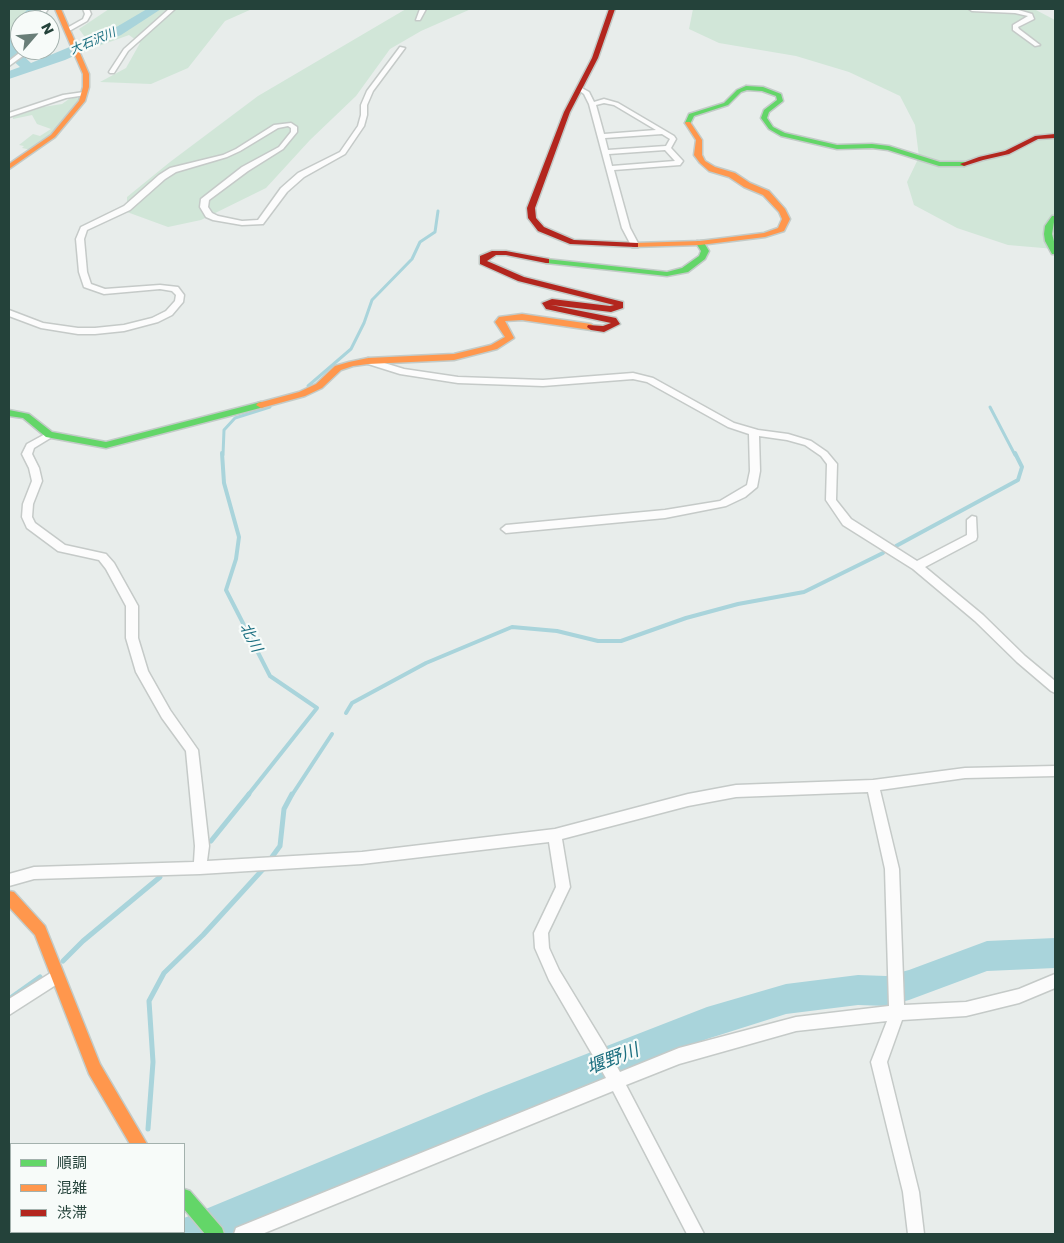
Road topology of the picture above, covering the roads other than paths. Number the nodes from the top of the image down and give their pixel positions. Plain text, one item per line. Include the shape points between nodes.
1 (58, 9) edge
2 (86, 9) edge
3 (172, 9) edge
4 (423, 9) edge
5 (612, 9) edge
6 (972, 9) edge
7 (418, 19) dead end
8 (71, 35) junction
9 (1037, 45) dead end
10 (402, 48) dead end
11 (112, 72) dead end
12 (580, 89) junction
13 (84, 94) junction
14 (592, 104) junction
15 (9, 115) edge
16 (664, 132) junction
17 (600, 136) junction
18 (1055, 136) edge
19 (668, 148) junction
20 (605, 152) junction
21 (11, 166) edge
22 (609, 168) junction
23 (1055, 218) edge
24 (700, 242) junction
25 (635, 245) junction
26 (1055, 252) edge
27 (9, 313) edge
28 (368, 361) junction
29 (9, 413) edge
30 (754, 432) junction
31 (49, 435) junction
32 (972, 520) dead end
33 (506, 529) dead end
34 (917, 566) junction
35 (1055, 688) edge
36 (1055, 771) edge
37 (873, 786) junction
38 (555, 835) junction
39 (200, 868) junction
40 (9, 880) edge
41 (9, 897) edge
42 (57, 976) junction
43 (1055, 981) edge
44 (9, 1008) edge
45 (897, 1012) junction
46 (616, 1080) junction
47 (138, 1143) edge
48 (188, 1205) edge
49 (216, 1234) edge
50 (242, 1234) edge
51 (696, 1234) edge
52 (916, 1234) edge

1 - 8 street
2 - 8 street via 85,20
3 - 11 street via 126,50
4 - 7 street
5 - 12 street
6 - 9 street via 1030,15 1032,18 1015,26
8 - 13 street via 86,74
10 - 27 street via 370,90 361,126 343,153 300,175 260,222 242,223 216,218 209,215 204,207 205,199 245,169 281,148 294,132 290,124 276,126 225,156 173,170 127,208 84,229 80,239 87,285 104,292 160,287 175,289 180,295 179,302 169,313 124,328 78,331 41,325
12 - 14 street via 587,93
12 - 25 street via 567,112 530,208 532,218 541,229 572,242
13 - 15 street via 65,96
13 - 21 street via 76,110 53,136
14 - 16 street via 604,101 616,104
14 - 17 street
16 - 17 street
16 - 19 street via 673,139
17 - 20 street
18 - 24 street via 1037,137 1007,153 966,164 939,164 889,148 838,148 783,135 771,128 764,118 766,111 781,97 763,88 742,90 726,104 697,112 688,118 699,140 699,158 706,166 766,193 786,219 775,232 765,235
19 - 20 street
19 - 22 street via 679,162
20 - 22 street
22 - 25 street via 626,228
23 - 26 street via 1048,234
24 - 25 street
24 - 28 street via 705,251 702,257 685,270 668,274 551,262 506,253 487,255 483,262 521,279 618,302 620,306 611,309 552,302 546,305 613,320 616,324 604,329 510,317 499,322 510,338 478,352 454,357
28 - 30 street via 403,372 467,381 542,383 633,376 650,380 731,425
28 - 31 street via 338,368 319,386 277,402 106,445
29 - 31 street via 26,416
30 - 33 street via 752,487 722,504 665,514
30 - 34 street via 808,443 824,454 832,464 831,500 847,522
31 - 39 street via 30,446 26,454 34,468 36,482 27,517 31,525 62,548 102,557 132,606 132,638 142,672 192,750 202,846
32 - 34 street via 972,537
34 - 35 street
36 - 37 street via 965,774
37 - 38 street via 736,791 688,800
37 - 45 street via 892,869
38 - 39 street via 362,858
38 - 46 street via 563,888 540,933 542,948 554,975
39 - 40 street via 34,873
41 - 42 street via 40,931
42 - 44 street
42 - 47 street via 94,1069
43 - 45 street via 1019,996 966,1009
45 - 46 street via 796,1024 678,1056
45 - 52 street via 879,1062 911,1192
46 - 50 street
46 - 51 street
48 - 49 street

